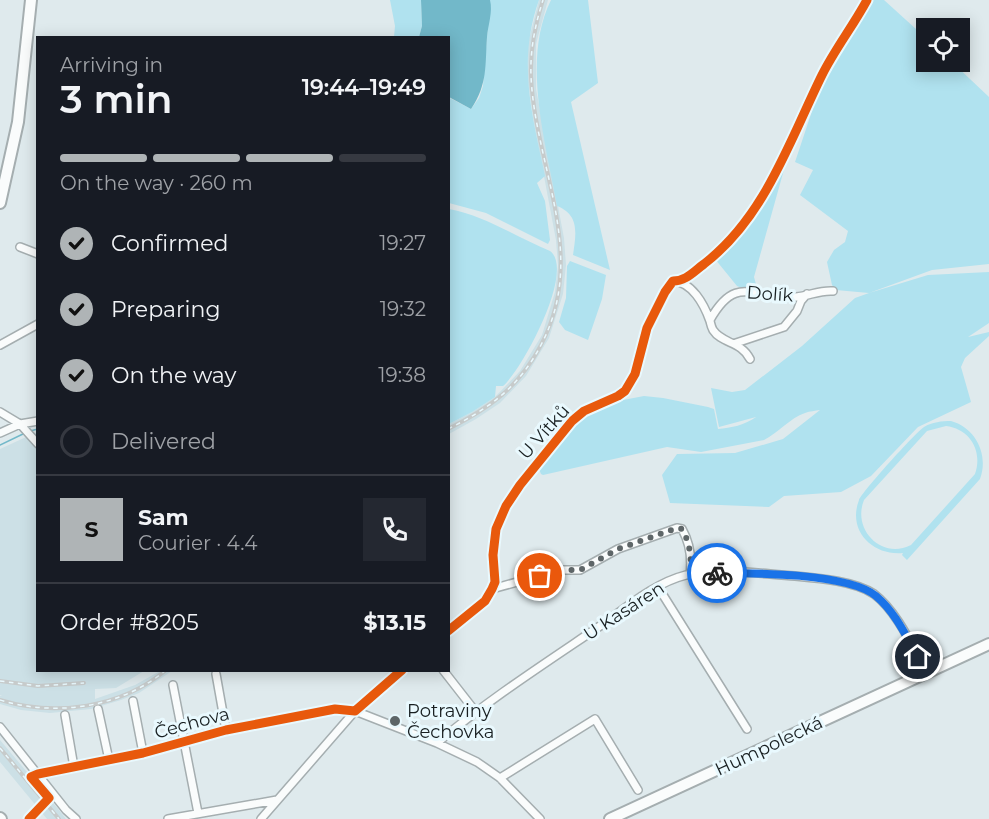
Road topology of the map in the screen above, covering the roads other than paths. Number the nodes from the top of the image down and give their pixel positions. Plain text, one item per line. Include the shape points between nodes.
1 (32, 0) edge
2 (0, 203) edge
3 (21, 247) dead end
4 (36, 253) edge
5 (833, 291) dead end
6 (807, 294) junction
7 (710, 320) junction
8 (36, 325) edge
9 (736, 344) junction
10 (0, 345) edge
11 (750, 359) dead end
12 (0, 412) edge
13 (36, 422) edge
14 (25, 429) junction
15 (0, 433) edge
16 (36, 442) edge
17 (690, 574) junction
18 (658, 587) junction
19 (492, 589) junction
20 (450, 629) edge
21 (989, 644) edge
22 (400, 672) edge
23 (445, 672) edge
24 (927, 673) junction
25 (216, 674) dead end
26 (173, 685) dead end
27 (133, 701) dead end
28 (98, 709) dead end
29 (355, 711) junction
30 (475, 711) junction
31 (65, 715) dead end
32 (0, 727) edge
33 (747, 729) dead end
34 (226, 730) junction
35 (185, 742) junction
36 (437, 743) junction
37 (143, 753) junction
38 (109, 760) junction
39 (74, 767) junction
40 (38, 774) junction
41 (500, 778) junction
42 (638, 790) dead end
43 (277, 800) junction
44 (198, 813) junction
45 (76, 819) edge
46 (168, 819) edge
47 (261, 819) edge
48 (540, 819) edge
49 (610, 819) edge

1 - 2 main road via 18,122
3 - 4 street
5 - 6 street, Dolík
6 - 7 street, Dolík via 778,297 746,290 735,292
6 - 9 street, Dolík via 784,327
7 - 9 street via 717,334
7 - 19 street, U Vítků via 694,291 682,281 673,281 647,328 635,374 625,391 572,421 506,507 494,539
8 - 10 street
9 - 11 street
12 - 14 street
13 - 14 street
14 - 15 street
14 - 16 street
17 - 18 street, U Kasáren
17 - 19 street via 686,537 677,528 618,549 580,570 560,570
17 - 24 street, U Kasáren via 811,578 866,590 890,610
18 - 30 street, U Kasáren
18 - 33 street
19 - 20 street, U Vítků via 484,602
21 - 24 main road, Humpolecká
22 - 29 street
23 - 30 street
24 - 49 main road, Humpolecká
25 - 34 street
26 - 35 street
27 - 37 street
28 - 38 street
29 - 34 street, Čechova via 335,709
29 - 36 street
29 - 43 street
30 - 36 street, U Kasáren
31 - 39 street
32 - 40 street
34 - 35 street, Čechova
35 - 37 street, Čechova
35 - 44 street
36 - 41 street
37 - 38 street, Čechova
38 - 39 street, Čechova
39 - 40 street, Čechova
40 - 45 street
41 - 42 street via 595,719
41 - 48 street
43 - 44 street
43 - 47 street
44 - 46 street

